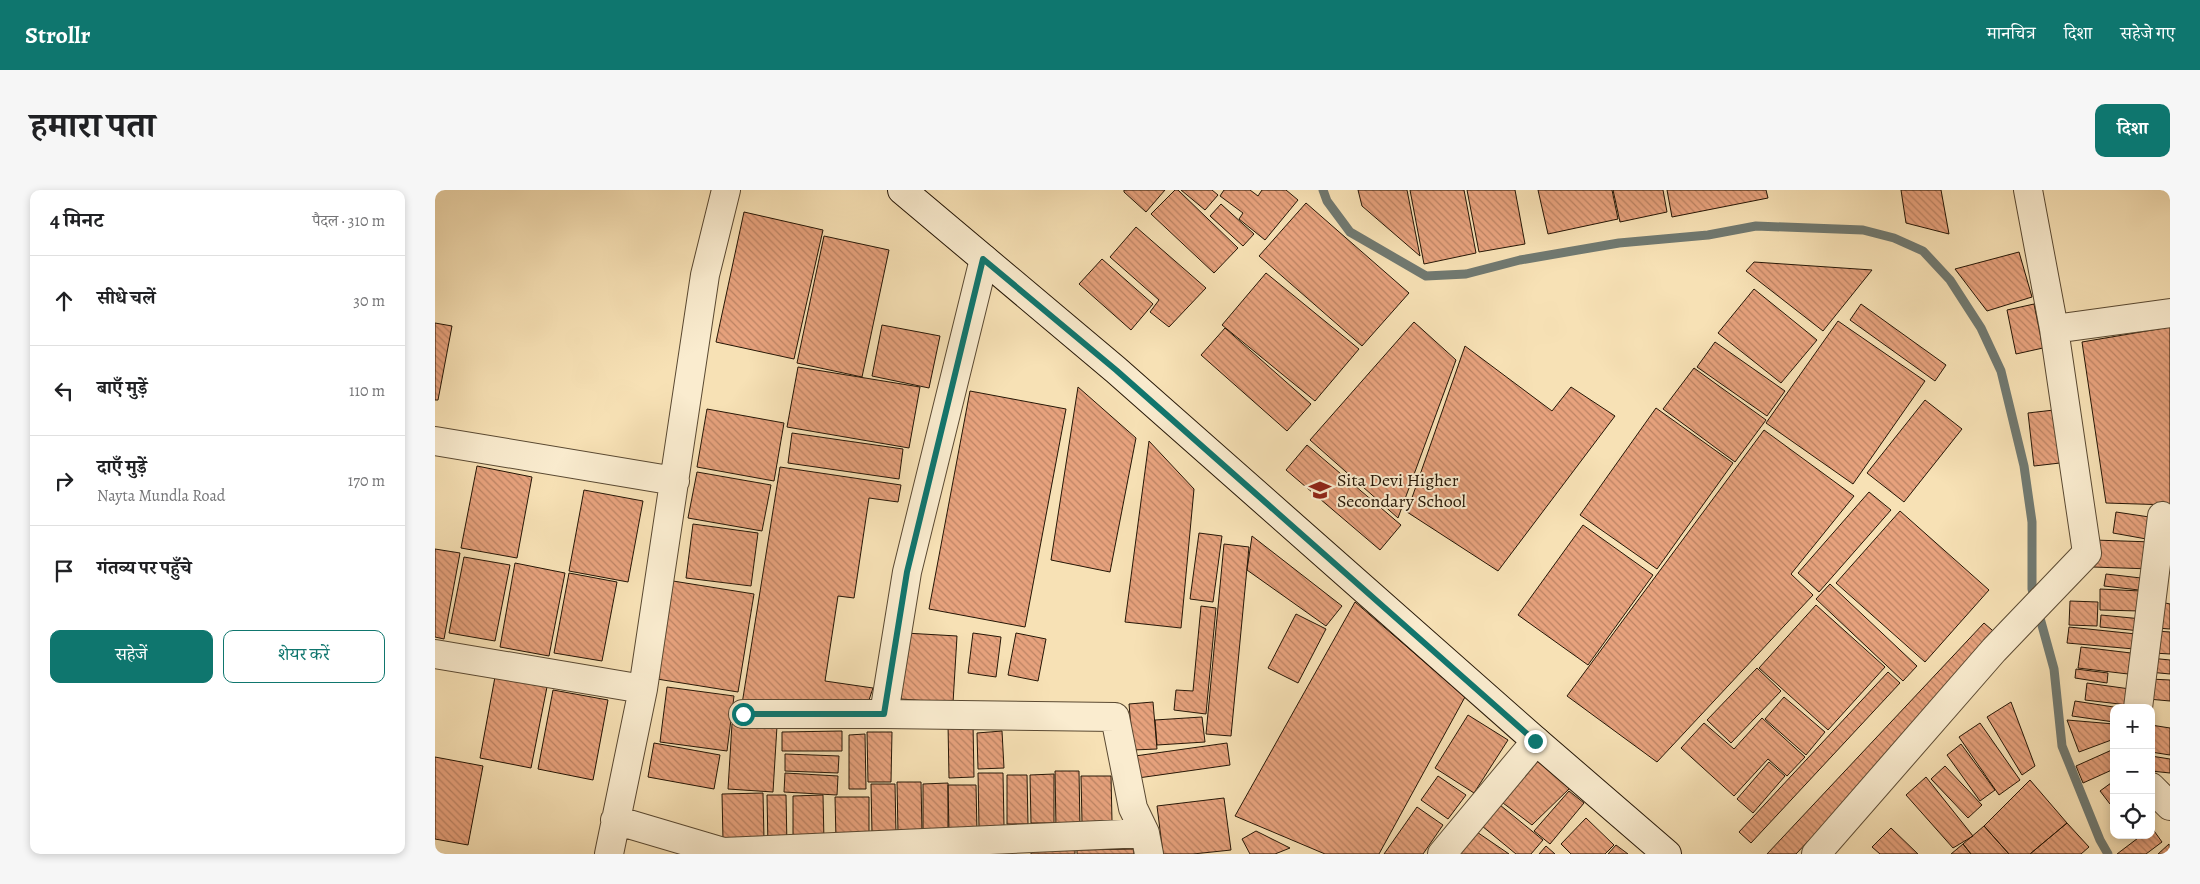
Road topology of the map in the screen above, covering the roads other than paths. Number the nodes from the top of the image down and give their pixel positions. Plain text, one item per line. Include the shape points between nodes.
1 (726, 190) edge
2 (902, 190) edge
3 (2029, 190) edge
4 (983, 259) junction
5 (2170, 313) edge
6 (2054, 329) junction
7 (435, 441) edge
8 (675, 481) junction
9 (2161, 516) dead end
10 (435, 654) edge
11 (643, 689) junction
12 (2138, 704) edge
13 (743, 714) dead end
14 (884, 714) junction
15 (1535, 741) junction
16 (2155, 792) edge
17 (2170, 806) edge
18 (615, 820) junction
19 (1147, 844) edge
20 (609, 854) edge
21 (1442, 854) edge
22 (1667, 854) edge
23 (1816, 854) edge

1 - 8 street via 705,275
2 - 4 street
3 - 6 street
4 - 14 street via 907,572
4 - 15 street via 1116,370
5 - 6 street
6 - 23 street via 2087,553 1994,650
7 - 8 street
8 - 11 street
9 - 12 street
10 - 11 street
11 - 18 street
13 - 14 street
14 - 19 street via 1115,717 1133,808
15 - 21 street
15 - 22 street
16 - 17 street
18 - 19 street via 723,852
18 - 20 street

